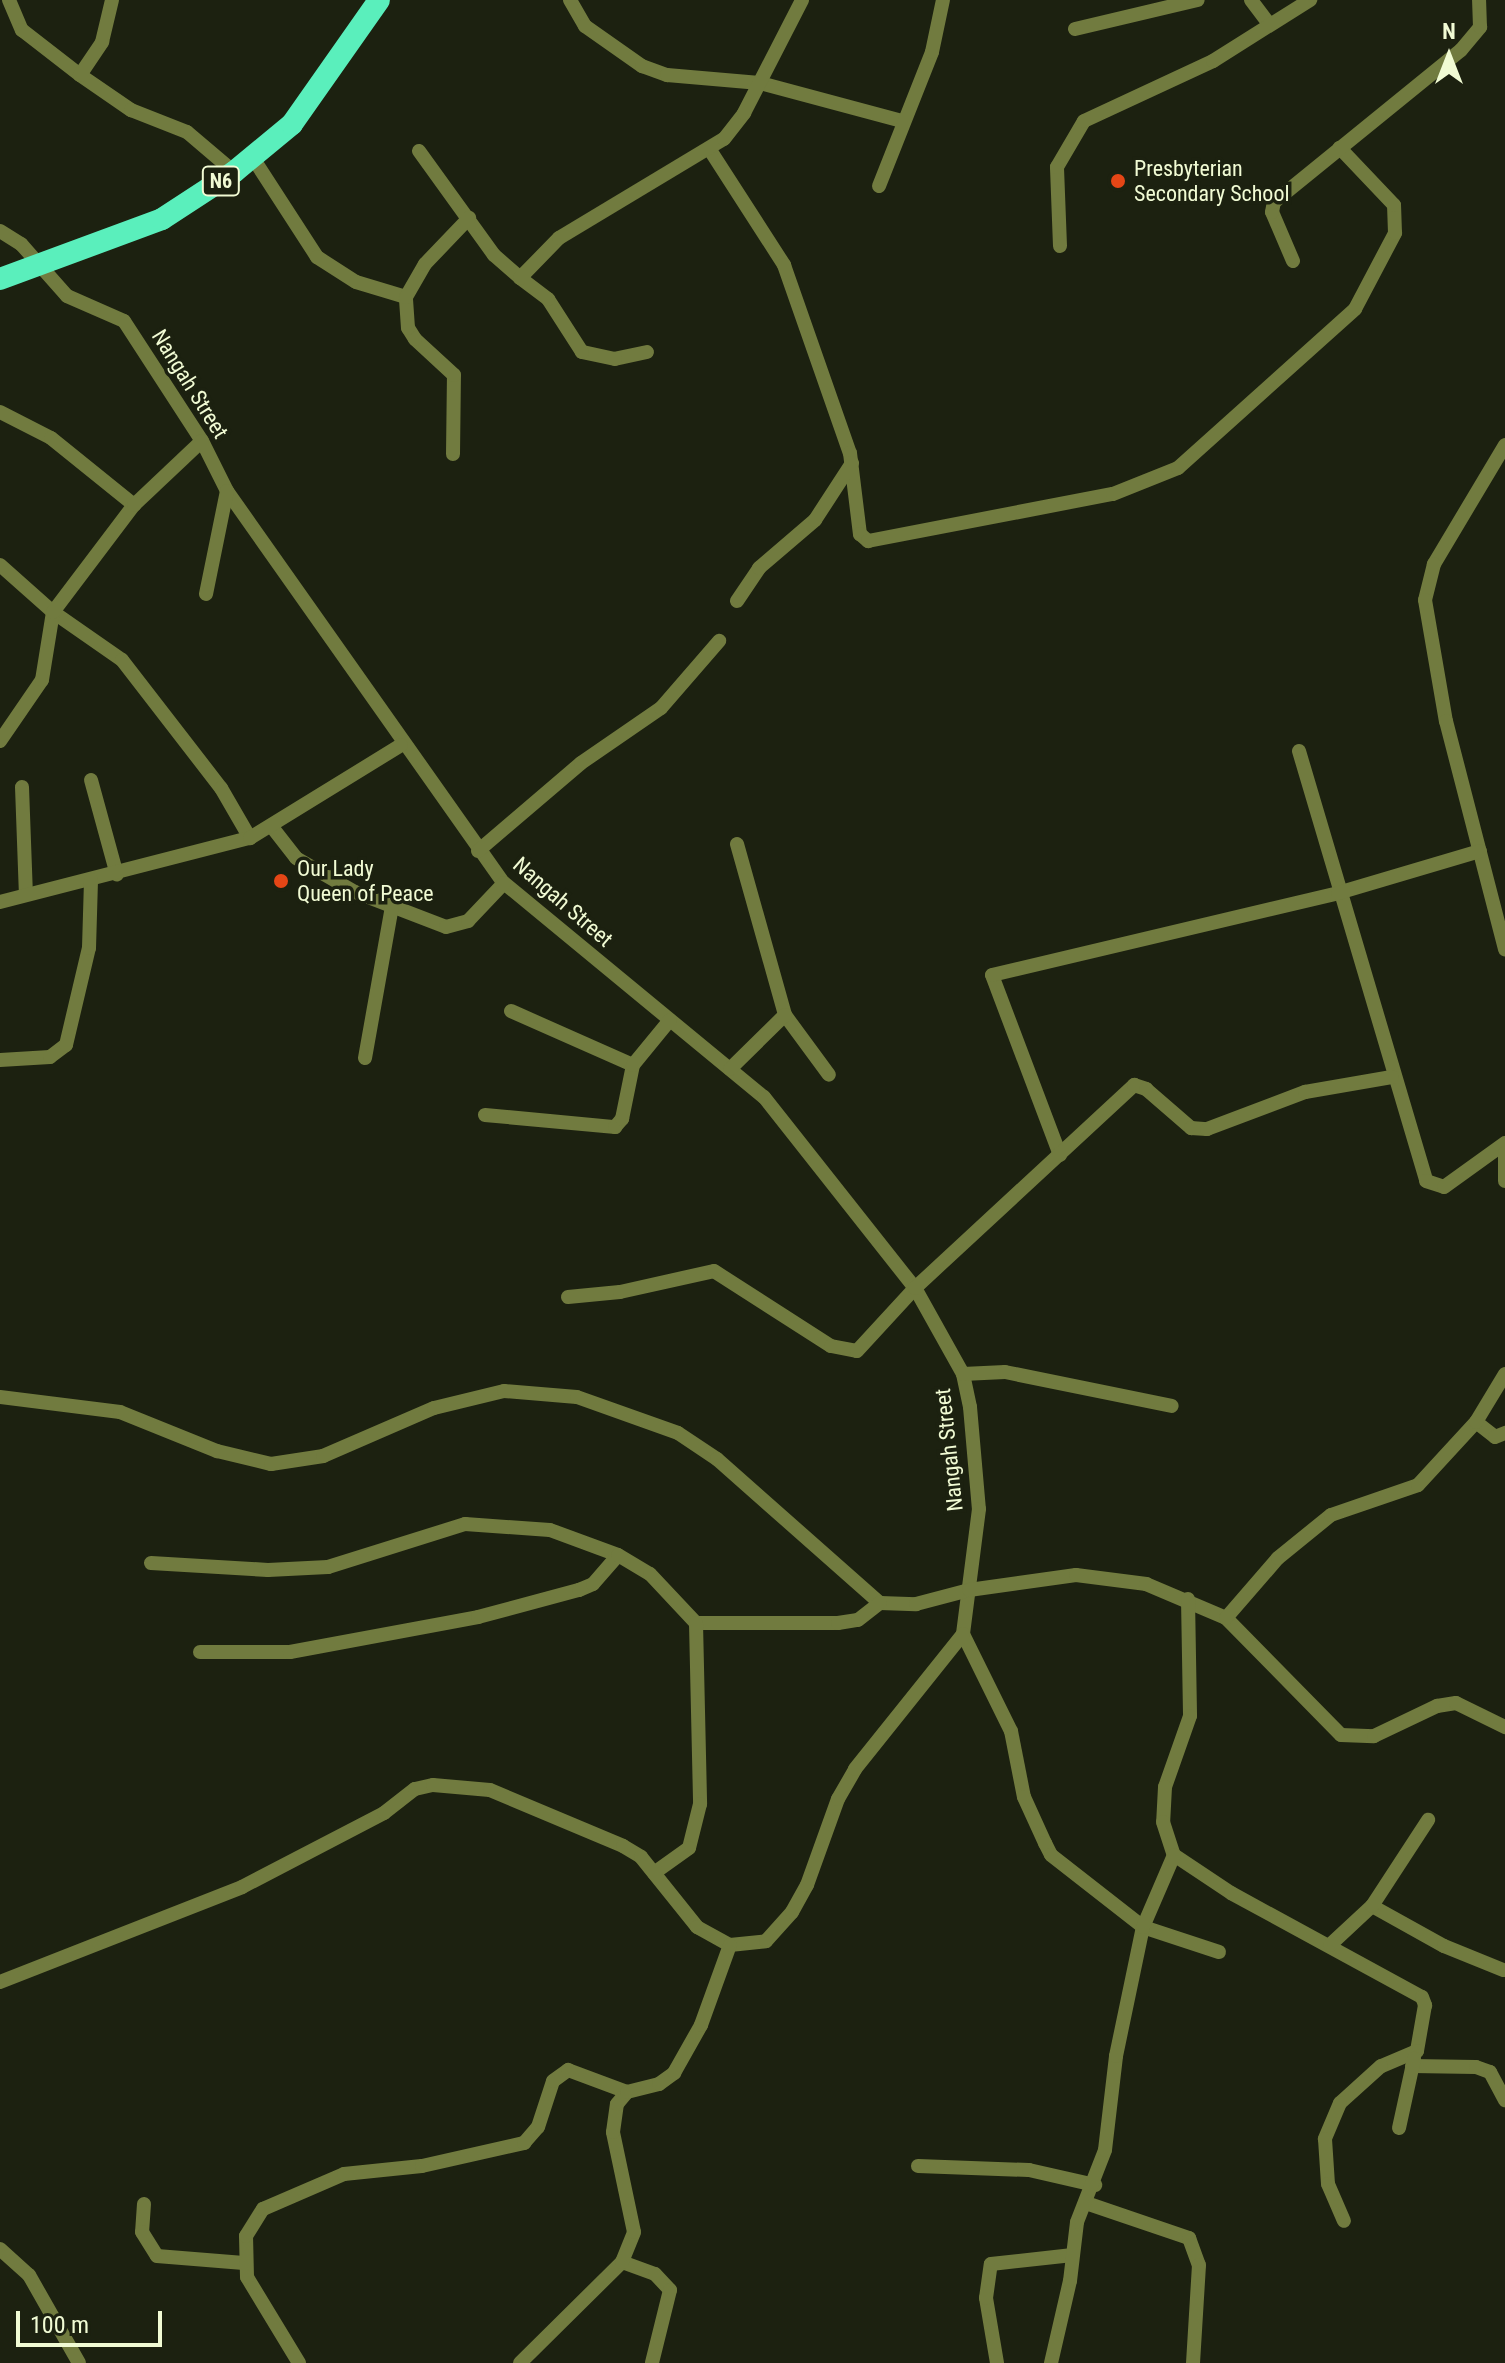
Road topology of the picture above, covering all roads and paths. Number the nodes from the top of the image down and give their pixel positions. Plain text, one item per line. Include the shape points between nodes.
1 (9, 0) edge
2 (112, 0) edge
3 (379, 0) edge
4 (570, 0) edge
5 (802, 0) edge
6 (943, 0) edge
7 (1198, 0) edge
8 (1251, 0) edge
9 (1310, 0) edge
10 (1479, 0) edge
11 (1270, 25) junction
12 (1075, 29) dead end
13 (80, 75) junction
14 (760, 83) junction
15 (902, 121) junction
16 (1340, 148) junction
17 (710, 150) junction
18 (419, 151) dead end
19 (253, 158) junction
20 (234, 172) junction
21 (879, 186) dead end
22 (469, 218) junction
23 (0, 231) edge
24 (1060, 246) dead end
25 (1293, 261) dead end
26 (40, 265) junction
27 (520, 278) junction
28 (0, 279) edge
29 (406, 297) junction
30 (647, 352) dead end
31 (0, 412) edge
32 (202, 441) junction
33 (1505, 445) edge
34 (453, 454) dead end
35 (852, 463) junction
36 (227, 491) junction
37 (134, 505) junction
38 (0, 565) edge
39 (206, 594) dead end
40 (737, 601) dead end
41 (53, 612) junction
42 (719, 641) dead end
43 (0, 741) edge
44 (401, 745) junction
45 (1299, 751) dead end
46 (91, 780) dead end
47 (22, 787) dead end
48 (272, 827) junction
49 (250, 838) junction
50 (737, 844) dead end
51 (478, 851) junction
52 (1480, 851) junction
53 (117, 875) junction
54 (91, 880) junction
55 (504, 883) junction
56 (1338, 893) junction
57 (26, 894) junction
58 (0, 902) edge
59 (392, 906) junction
60 (1505, 949) edge
61 (511, 1011) dead end
62 (785, 1015) junction
63 (670, 1020) junction
64 (365, 1058) dead end
65 (0, 1060) edge
66 (633, 1065) junction
67 (730, 1069) junction
68 (829, 1075) dead end
69 (1392, 1077) junction
70 (485, 1115) dead end
71 (1505, 1143) edge
72 (1505, 1153) edge
73 (1060, 1155) junction
74 (1505, 1181) edge
75 (915, 1288) junction
76 (568, 1297) dead end
77 (963, 1374) junction
78 (1505, 1374) edge
79 (0, 1397) edge
80 (1172, 1406) dead end
81 (1476, 1422) junction
82 (1505, 1433) edge
83 (618, 1555) junction
84 (151, 1563) dead end
85 (969, 1590) junction
86 (1188, 1599) junction
87 (880, 1603) junction
88 (1226, 1618) junction
89 (696, 1623) junction
90 (963, 1634) junction
91 (200, 1652) dead end
92 (1505, 1727) edge
93 (1428, 1820) dead end
94 (1174, 1855) junction
95 (654, 1873) junction
96 (1372, 1906) junction
97 (1143, 1927) junction
98 (730, 1945) junction
99 (1330, 1945) junction
100 (1219, 1952) dead end
101 (1503, 1970) dead end
102 (0, 1982) edge
103 (1417, 2051) junction
104 (1412, 2066) junction
105 (627, 2092) junction
106 (1505, 2100) edge
107 (1399, 2128) dead end
108 (918, 2166) dead end
109 (1095, 2185) junction
110 (1086, 2203) junction
111 (144, 2204) dead end
112 (1344, 2221) dead end
113 (0, 2249) edge
114 (1073, 2255) junction
115 (622, 2262) junction
116 (244, 2263) junction
117 (79, 2363) edge
118 (299, 2363) edge
119 (520, 2363) edge
120 (652, 2363) edge
121 (997, 2363) edge
122 (1051, 2363) edge
123 (1193, 2363) edge

1 - 13 street via 22,30
2 - 13 street via 102,42
3 - 19 highway, N6 via 301,113
4 - 14 street via 585,26 642,66 667,75
5 - 14 street
6 - 15 street via 932,52
7 - 12 street
8 - 11 street
9 - 11 street
10 - 16 street via 1480,27 1461,50
11 - 24 street via 1213,61 1084,121 1057,167
13 - 20 street via 131,110 187,132
14 - 15 street
14 - 17 street via 744,113
15 - 21 street
16 - 25 street via 1274,202 1272,212
16 - 35 street via 1394,205 1395,233 1355,309 1178,468 1113,494 868,541 860,534
17 - 27 street via 559,238
17 - 35 street via 784,265
18 - 22 street
19 - 20 highway, N6
19 - 29 street via 317,257 356,282
20 - 26 highway, N6 via 162,219
22 - 27 street via 494,255
22 - 29 street via 425,264
23 - 26 street, Nangah Street
26 - 28 highway, N6
26 - 32 street, Nangah Street via 67,296 124,321
27 - 30 street via 548,299 570,341 582,352 615,359
29 - 34 street via 408,328 454,375
31 - 37 street via 51,438
32 - 36 street, Nangah Street
32 - 37 street
33 - 52 street via 1434,564 1425,600 1446,721
35 - 40 street via 815,520 759,568
36 - 39 street
36 - 44 street, Nangah Street
37 - 41 street
38 - 41 street
41 - 43 street via 42,680
41 - 49 street via 122,660 221,788
42 - 51 street via 661,708 581,763
44 - 48 street
44 - 51 street, Nangah Street
45 - 56 street
46 - 53 street
47 - 57 street
48 - 49 street
48 - 59 street via 296,858 355,892
49 - 53 street
50 - 62 street
51 - 55 street, Nangah Street
52 - 56 street
52 - 60 street
53 - 54 street
54 - 57 street
54 - 65 street via 89,948 66,1045 50,1057
55 - 59 street via 458,927
55 - 63 street, Nangah Street
56 - 69 street
56 - 73 street via 992,975
57 - 58 street
59 - 64 street
61 - 66 street
62 - 67 street
62 - 68 street
63 - 66 street
63 - 67 street, Nangah Street
66 - 70 street via 622,1119 615,1127
67 - 75 street, Nangah Street via 774,1109
69 - 71 street via 1426,1181 1435,1188 1444,1187
69 - 73 street via 1305,1092 1207,1129 1191,1128 1146,1089 1134,1085
72 - 74 street
73 - 75 street
75 - 76 street via 857,1351 844,1351 714,1271
75 - 77 street, Nangah Street
77 - 80 street via 1005,1372
77 - 85 street, Nangah Street via 979,1509
78 - 81 street
79 - 87 street via 120,1412 244,1460 271,1464 323,1456 434,1408 504,1391 577,1397 678,1433 717,1459
81 - 82 street via 1495,1437
81 - 88 street via 1405,1494 1349,1506 1305,1534
83 - 84 street via 550,1530 465,1524 328,1567 268,1570
83 - 89 street via 650,1574
83 - 91 street via 593,1584 478,1617 290,1652
85 - 86 street via 1076,1575 1146,1584
85 - 87 street via 916,1604
85 - 90 street, Nangah Street
86 - 88 street
86 - 94 street via 1190,1716 1165,1787 1163,1822
87 - 89 street via 858,1620 838,1623
88 - 92 street via 1341,1735 1374,1736 1437,1706 1456,1703
89 - 95 street via 700,1804 689,1848
90 - 97 street via 1011,1731 1024,1797 1051,1855
90 - 98 street via 855,1769 792,1912 766,1941
93 - 96 street
94 - 97 street
94 - 99 street via 1231,1893
95 - 98 street via 697,1927
95 - 102 street via 623,1846 490,1790 433,1785 415,1789 384,1813 242,1887
96 - 99 street
96 - 101 street via 1444,1946
97 - 100 street
97 - 109 street
98 - 105 street via 701,2025 674,2073 659,2084
99 - 103 street via 1422,1997
103 - 104 street
103 - 112 street via 1381,2066 1340,2103 1325,2139 1324,2167
104 - 106 street via 1490,2072
104 - 107 street
105 - 115 street via 612,2118 634,2232
105 - 116 street via 568,2070 559,2072 533,2136 524,2143 422,2166 344,2174 276,2203 251,2221
108 - 109 street via 1029,2170
109 - 110 street
110 - 114 street via 1077,2222
110 - 123 street via 1189,2238 1199,2265
111 - 116 street via 142,2232 147,2248 157,2256
113 - 117 street via 29,2275
114 - 121 street via 991,2264 986,2298
114 - 122 street
115 - 119 street
115 - 120 street via 655,2274 670,2290
116 - 118 street via 247,2277

